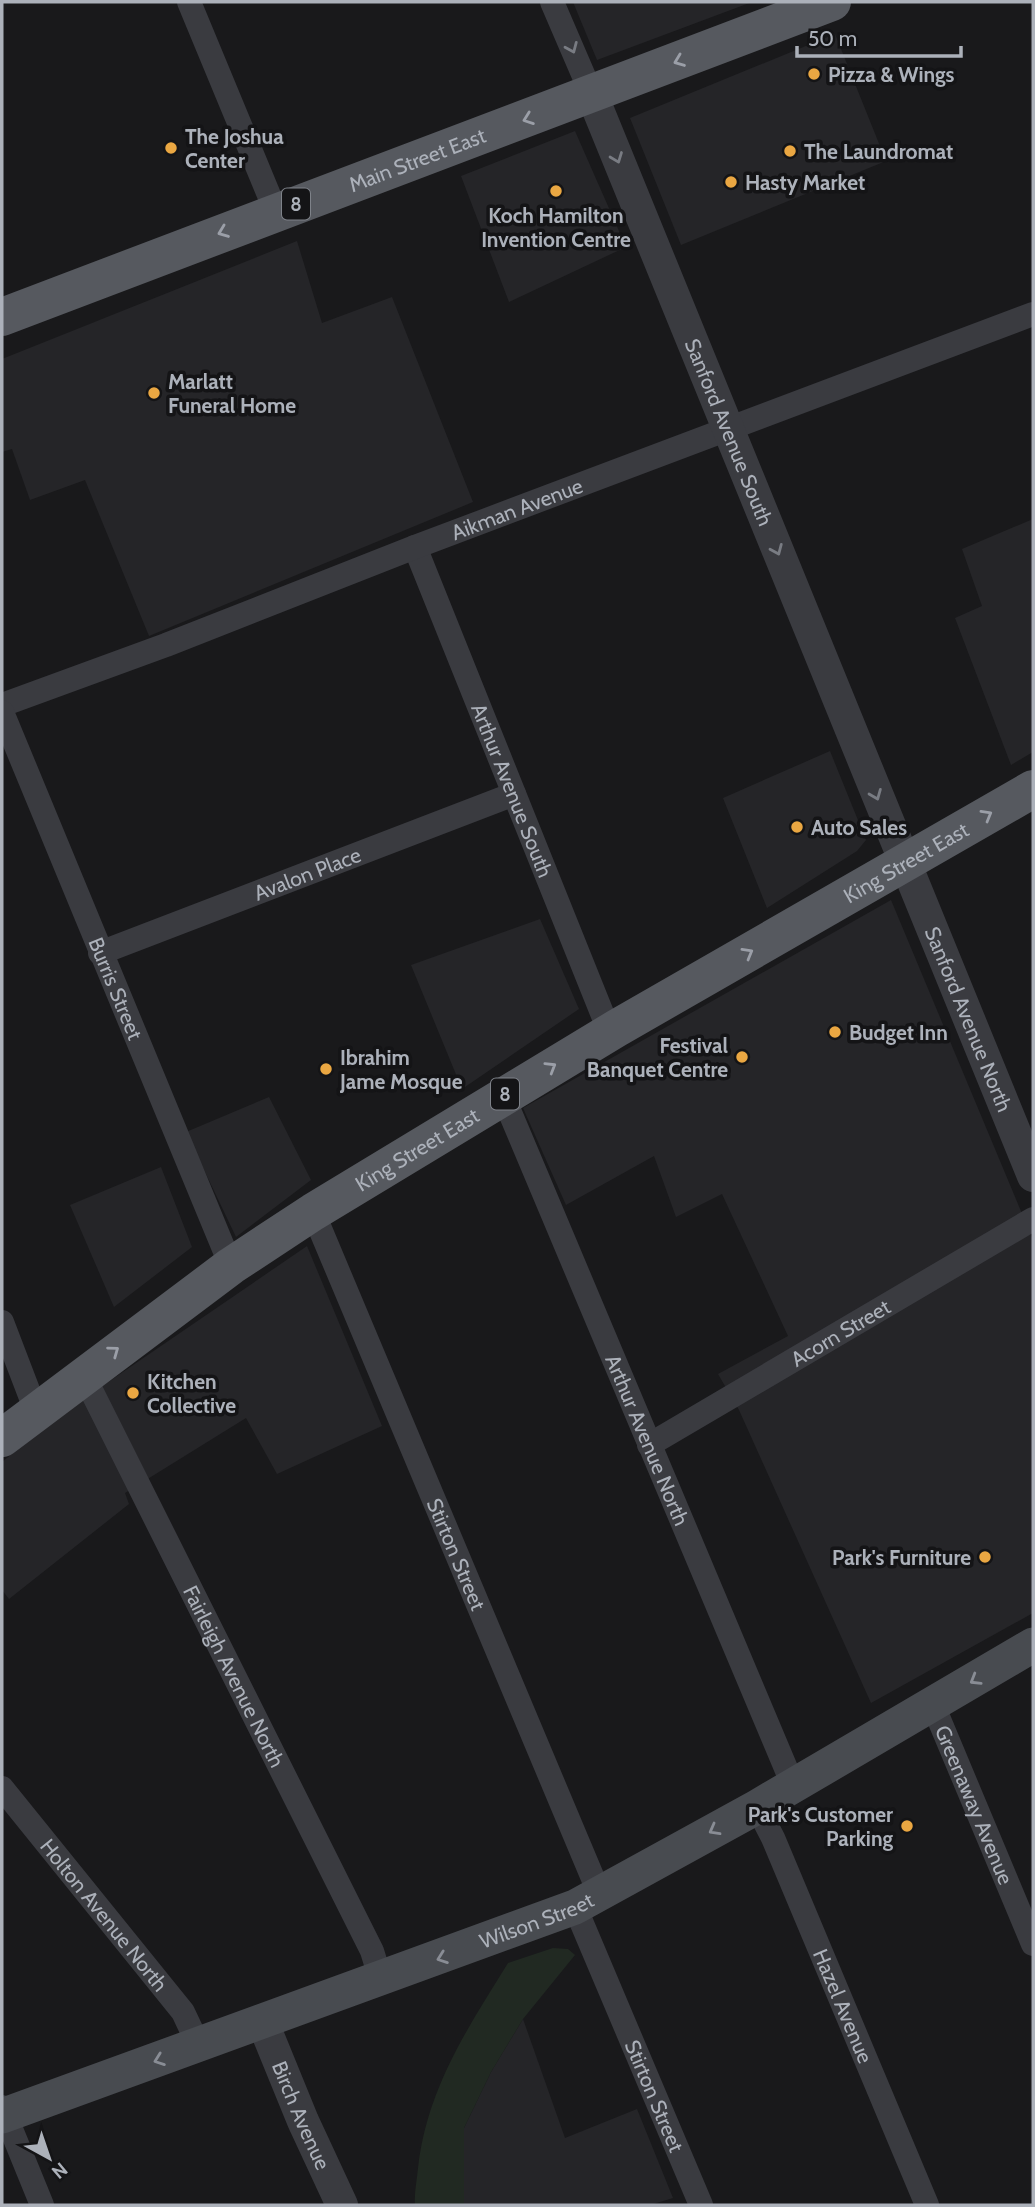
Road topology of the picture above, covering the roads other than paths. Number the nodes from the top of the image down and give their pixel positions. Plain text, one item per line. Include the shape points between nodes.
1 (189, 2) edge
2 (552, 2) edge
3 (825, 3) edge
4 (592, 95) junction
5 (276, 212) junction
6 (1033, 314) edge
7 (2, 317) edge
8 (726, 429) junction
9 (415, 547) junction
10 (2, 705) edge
11 (2, 712) edge
12 (1033, 789) edge
13 (514, 794) junction
14 (904, 863) junction
15 (100, 953) junction
16 (610, 1033) junction
17 (503, 1096) junction
18 (1033, 1176) edge
19 (313, 1212) junction
20 (1033, 1219) edge
21 (231, 1266) junction
22 (2, 1322) edge
23 (83, 1374) junction
24 (36, 1410) junction
25 (2, 1438) edge
26 (649, 1445) junction
27 (1033, 1645) edge
28 (933, 1704) junction
29 (793, 1785) junction
30 (2, 1788) edge
31 (757, 1807) junction
32 (587, 1901) junction
33 (1033, 1944) edge
34 (381, 1980) junction
35 (263, 2023) junction
36 (199, 2046) junction
37 (3, 2113) edge
38 (42, 2205) edge
39 (342, 2205) edge
40 (701, 2205) edge
41 (927, 2205) edge

1 - 5 street
2 -> 4 street, Sanford Avenue South
3 -> 4 main road, Main Street East / 8
4 -> 5 main road, Main Street East / 8
4 -> 8 street, Sanford Avenue South
5 -> 7 main road, Main Street East / 8
6 - 8 street, Aikman Avenue
8 - 9 street, Aikman Avenue
8 -> 14 street, Sanford Avenue South
9 - 10 street, Aikman Avenue
9 - 13 street, Arthur Avenue South
11 - 15 street, Burris Street
14 -> 12 main road, King Street East / 8
13 - 15 street, Avalon Place
13 - 16 street, Arthur Avenue South
16 -> 14 main road, King Street East / 8
14 - 18 street, Sanford Avenue North
15 - 21 street, Burris Street
17 -> 16 main road, King Street East / 8
17 - 19 main road, King Street East / 8
17 - 26 street, Arthur Avenue North
19 - 21 main road, King Street East / 8
19 - 32 street, Stirton Street
20 - 26 street, Acorn Street
23 -> 21 main road, King Street East / 8
22 - 24 street
23 - 24 main road, King Street East / 8
23 - 34 street, Fairleigh Avenue North via 366,1939
24 - 25 main road, King Street East / 8
26 - 29 street, Arthur Avenue North
27 -> 28 main road, Wilson Street
28 - 29 main road, Wilson Street
28 - 33 street, Greenaway Avenue
29 - 31 main road, Wilson Street
30 - 36 street, Holton Avenue North via 183,2012
31 -> 32 main road, Wilson Street
31 - 41 street, Hazel Avenue
32 -> 34 main road, Wilson Street
32 - 40 street, Stirton Street
34 - 35 main road, Wilson Street
35 - 36 main road, Wilson Street
35 - 39 street, Birch Avenue
36 -> 37 main road, Wilson Street
37 - 38 street

